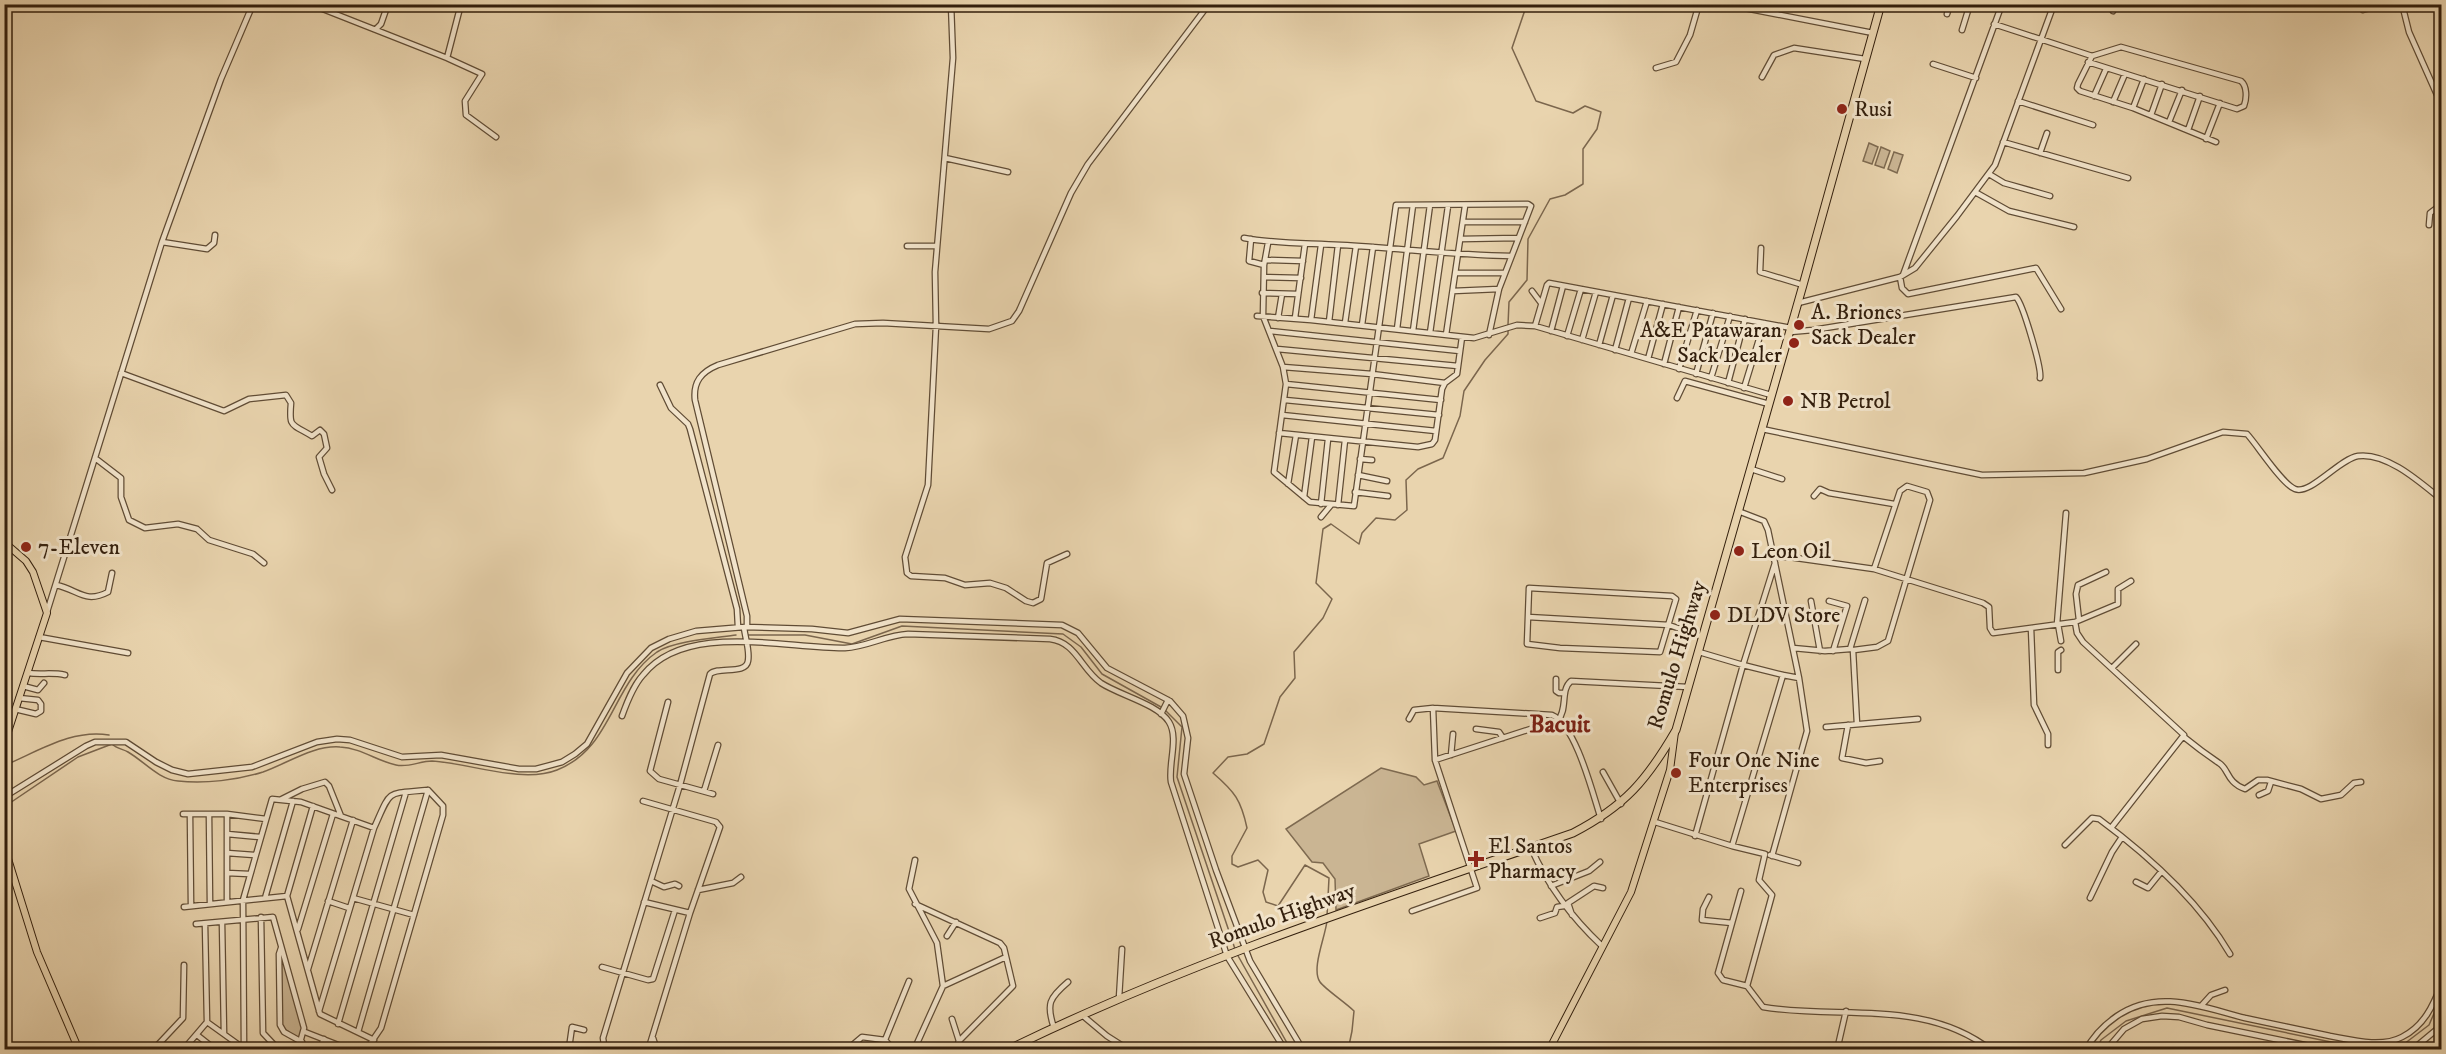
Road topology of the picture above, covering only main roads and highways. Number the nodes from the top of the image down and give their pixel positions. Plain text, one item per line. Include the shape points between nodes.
1 (1881, 4) edge
2 (4, 542) edge
3 (1676, 730) junction
4 (4, 744) edge
5 (5, 851) edge
6 (79, 1050) edge
7 (1007, 1050) edge
8 (1549, 1050) edge

1 - 3 highway, Romulo Highway
2 - 4 main road via 33,572 47,613
3 - 7 highway, Romulo Highway via 1643,781 1621,804 1573,833 1193,967
3 - 8 main road via 1670,770 1631,892
5 - 6 main road via 37,952

